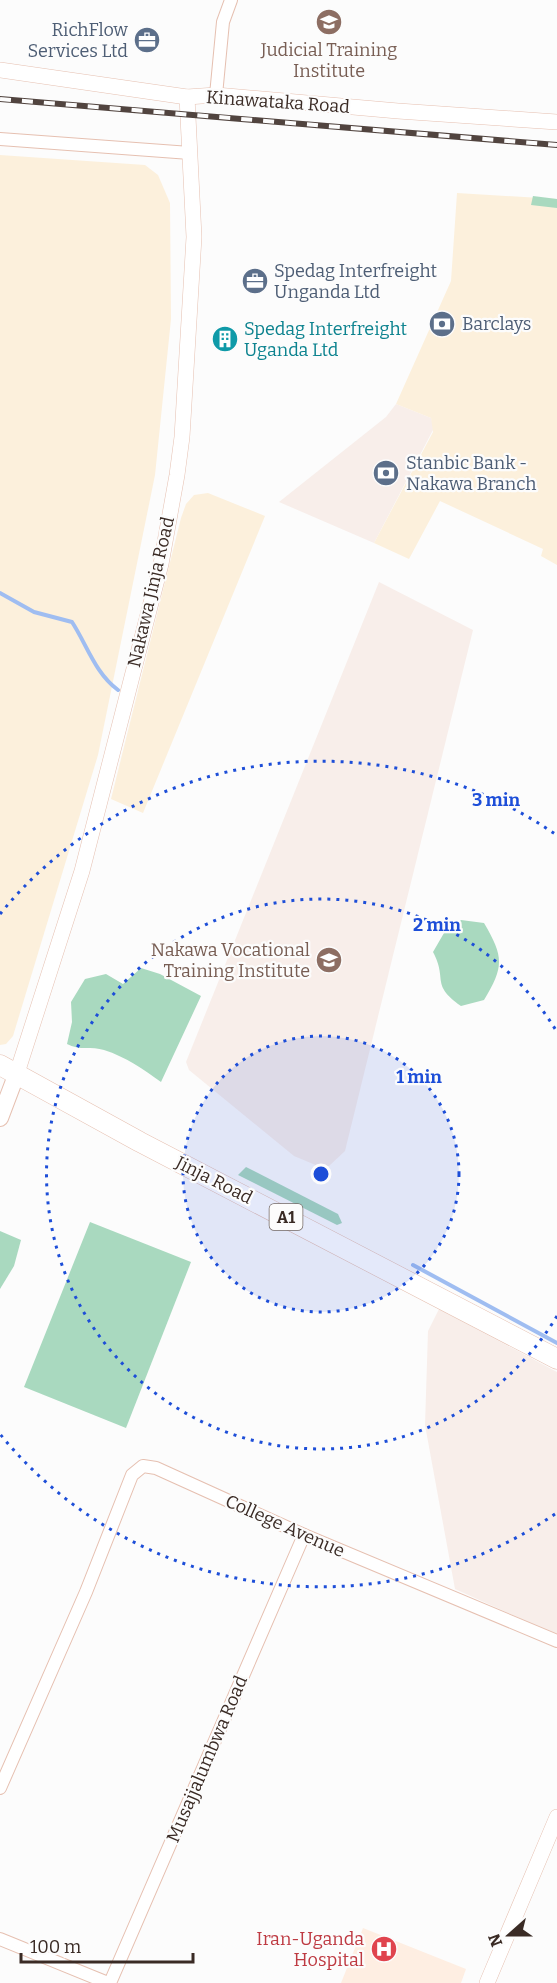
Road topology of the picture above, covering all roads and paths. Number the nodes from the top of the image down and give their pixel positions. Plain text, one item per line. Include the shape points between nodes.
1 (231, 0) edge
2 (0, 70) edge
3 (216, 95) junction
4 (188, 97) junction
5 (557, 122) edge
6 (0, 139) edge
7 (190, 153) junction
8 (8, 1069) edge
9 (0, 1118) edge
10 (557, 1359) edge
11 (304, 1536) junction
12 (557, 1641) edge
13 (0, 1788) edge
14 (557, 1817) edge
15 (0, 1938) edge
16 (109, 1983) edge
17 (487, 1983) edge

1 - 3 street via 223,22
2 - 4 street, Kinawataka Road
3 - 4 street, Kinawataka Road
3 - 5 street, Kinawataka Road
4 - 7 street, Nakawa Jinja Road
6 - 7 street
7 - 8 street, Nakawa Jinja Road via 194,237 182,437 161,564 82,871
8 - 9 main road
8 - 10 highway, Jinja Road / A1
11 - 12 street, College Avenue
11 - 13 street, College Avenue via 156,1468 143,1466 132,1475 86,1592
11 - 16 street, Musajjalumbwa Road
14 - 17 street
15 - 16 street

